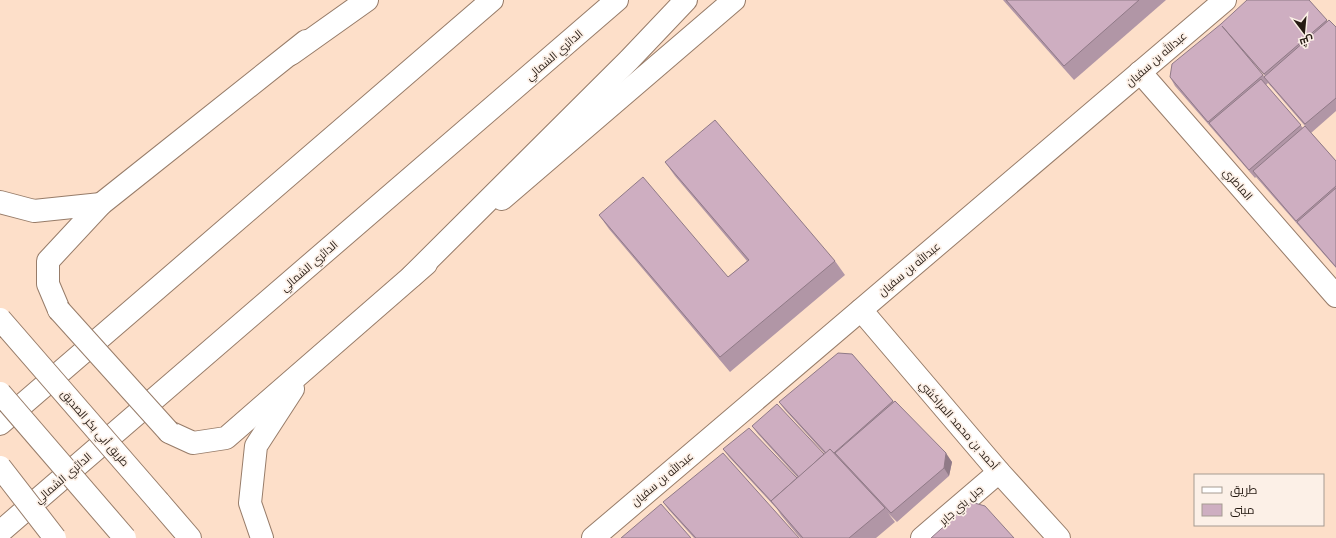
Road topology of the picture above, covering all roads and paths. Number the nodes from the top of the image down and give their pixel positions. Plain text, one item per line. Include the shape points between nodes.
1 (351, 0) edge
2 (367, 0) edge
3 (492, 0) edge
4 (617, 0) edge
5 (686, 0) edge
6 (734, 0) edge
7 (1225, 0) edge
8 (291, 54) junction
9 (1140, 72) junction
10 (0, 202) edge
11 (101, 204) junction
12 (412, 276) junction
13 (1336, 296) edge
14 (861, 310) junction
15 (0, 319) edge
16 (307, 367) junction
17 (0, 393) edge
18 (0, 424) edge
19 (0, 467) edge
20 (999, 472) junction
21 (0, 532) edge
22 (55, 538) edge
23 (125, 538) edge
24 (190, 538) edge
25 (262, 538) edge
26 (592, 538) edge
27 (922, 538) edge
28 (1059, 538) edge

1 - 8 main road
2 - 8 main road
3 - 18 main road
4 - 21 main road, الدائري الشمالي
5 - 12 main road
6 - 12 main road
7 - 9 main road, عبدالله بن سفيان
8 - 11 main road
9 - 13 main road, الماطري
9 - 14 main road, عبدالله بن سفيان
10 - 11 main road via 34,211
11 - 16 main road, bridge via 48,261 48,284 59,310 169,432 193,443 226,438
12 - 16 main road
14 - 20 main road, أحمد بن محمد المراكشي
14 - 26 main road, عبدالله بن سفيان
15 - 24 main road, طريق أبي بكر الصديق, bridge
16 - 25 main road via 256,446 250,503
17 - 23 main road, bridge
19 - 22 main road, bridge
20 - 27 main road, جبل بني جابر
20 - 28 main road, أحمد بن محمد المراكشي

